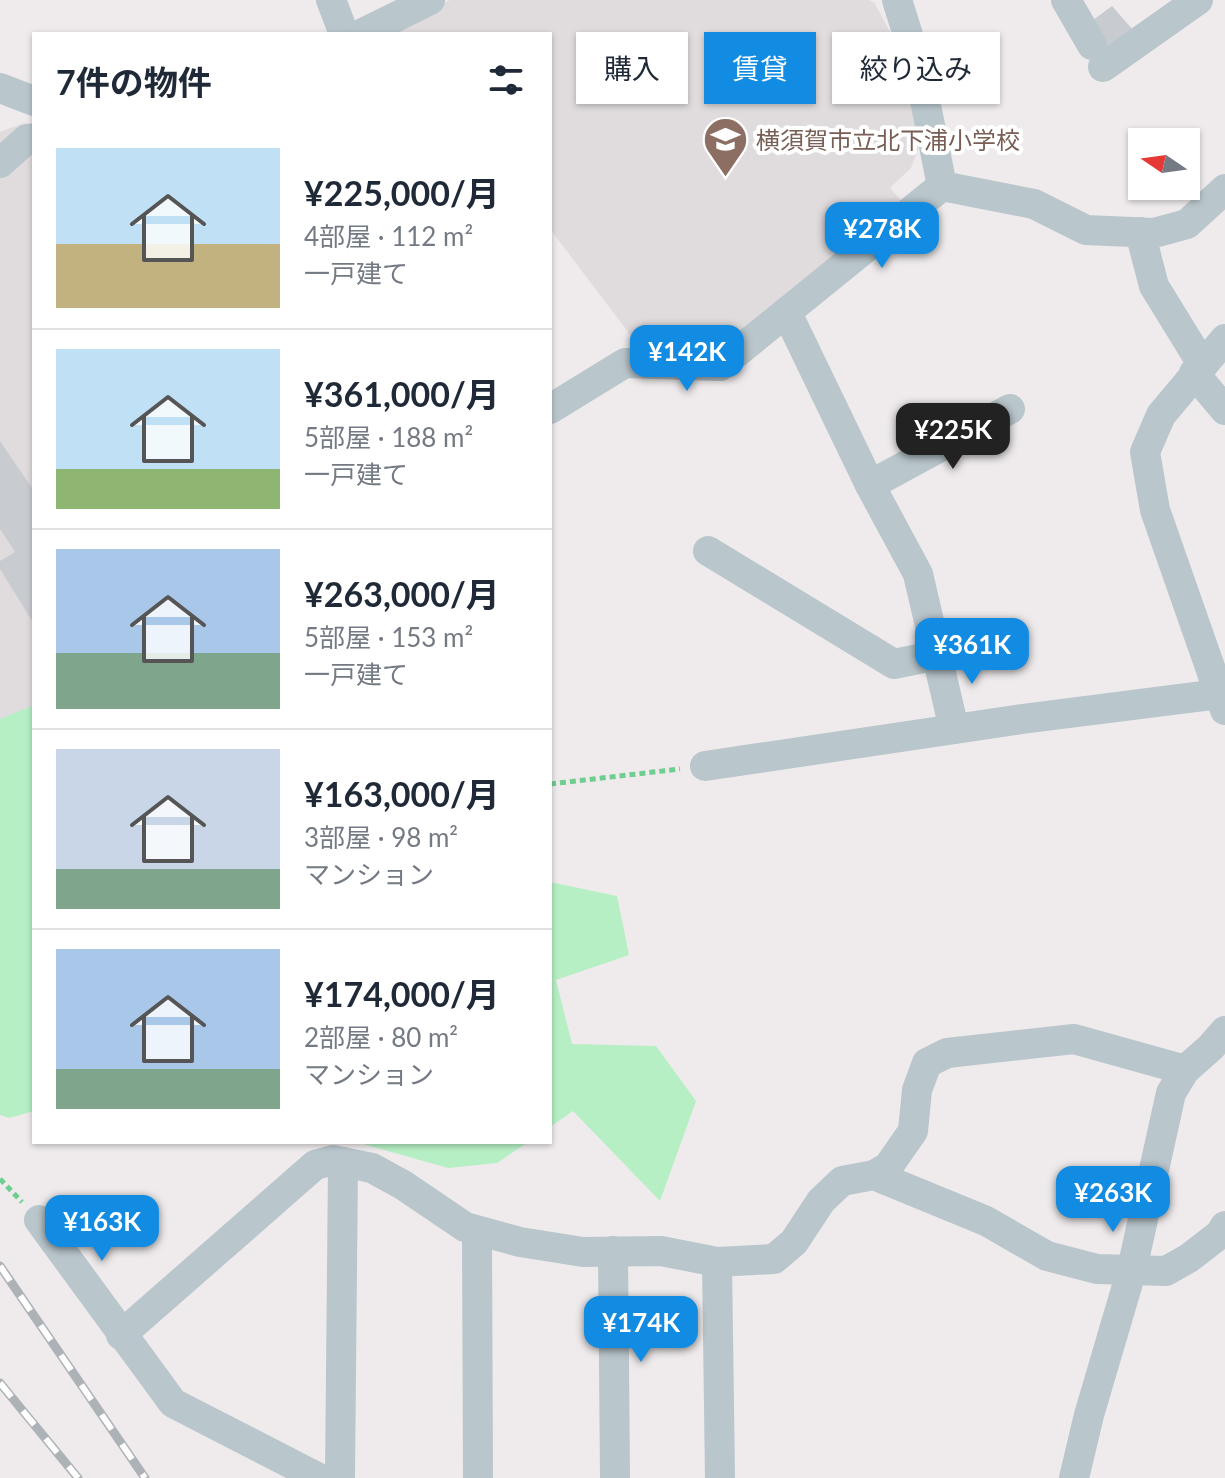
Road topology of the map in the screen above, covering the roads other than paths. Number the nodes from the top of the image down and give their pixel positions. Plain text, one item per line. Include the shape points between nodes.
1 (331, 0) edge
2 (430, 0) edge
3 (897, 0) edge
4 (1066, 0) edge
5 (1198, 0) edge
6 (343, 32) edge
7 (365, 32) edge
8 (0, 88) edge
9 (32, 100) edge
10 (32, 138) edge
11 (0, 163) edge
12 (942, 186) junction
13 (1225, 189) edge
14 (1140, 232) junction
15 (787, 313) junction
16 (1225, 339) edge
17 (1198, 368) junction
18 (552, 408) edge
19 (1010, 409) dead end
20 (1225, 410) edge
21 (870, 485) junction
22 (708, 551) dead end
23 (938, 655) junction
24 (1223, 698) edge
25 (954, 729) junction
26 (707, 766) road end
27 (1220, 1041) edge
28 (1185, 1070) junction
29 (343, 1162) junction
30 (874, 1175) junction
31 (39, 1220) dead end
32 (1225, 1226) edge
33 (477, 1231) junction
34 (613, 1251) junction
35 (717, 1262) junction
36 (1132, 1269) junction
37 (121, 1335) junction
38 (319, 1478) edge
39 (340, 1478) edge
40 (478, 1478) edge
41 (615, 1478) edge
42 (720, 1478) edge
43 (1074, 1478) edge

1 - 6 street
2 - 7 street
3 - 12 street via 919,70
4 - 5 street via 1098,56
8 - 9 street
10 - 11 street
12 - 14 street via 1034,204 1086,230
12 - 15 street
13 - 14 street via 1187,224
14 - 17 street via 1154,286
15 - 18 street via 720,366 625,363
15 - 21 street
16 - 17 street
17 - 20 street
17 - 24 street via 1161,415 1145,452 1155,510
19 - 21 street
21 - 23 street via 918,574
22 - 23 street via 894,664
23 - 25 street
24 - 25 street
25 - 26 street
27 - 28 street
28 - 30 street via 1074,1039 947,1053 927,1063 917,1090 913,1131 888,1167
28 - 36 street via 1171,1093
29 - 33 street via 372,1168
29 - 37 street via 315,1165
29 - 39 street
30 - 35 street via 842,1181 774,1259
30 - 36 street via 986,1221 1047,1256 1097,1269
31 - 37 street
32 - 36 street via 1166,1271
33 - 34 street via 583,1252
33 - 40 street
34 - 35 street via 661,1251
34 - 41 street
35 - 42 street
36 - 43 street
37 - 38 street via 173,1403

